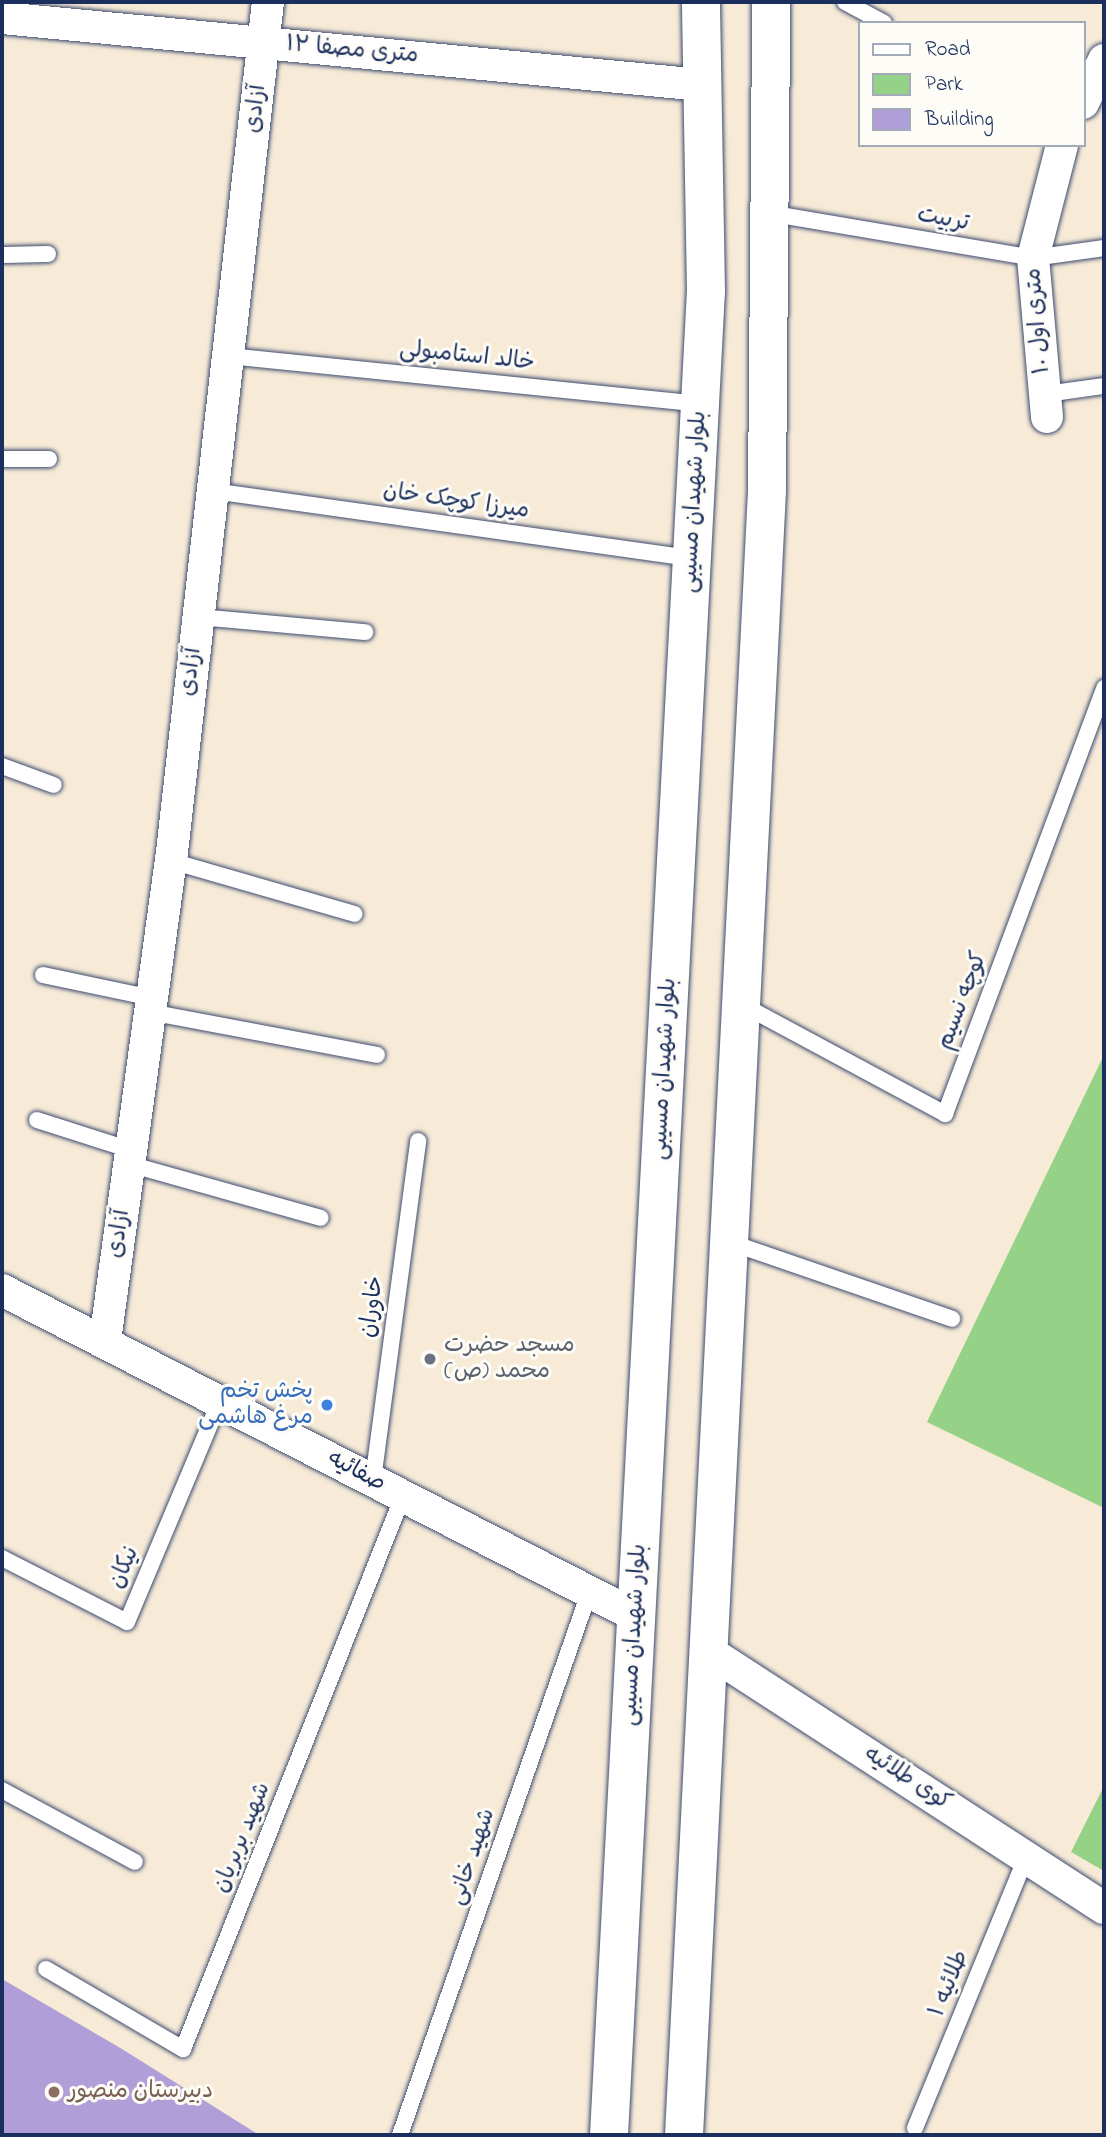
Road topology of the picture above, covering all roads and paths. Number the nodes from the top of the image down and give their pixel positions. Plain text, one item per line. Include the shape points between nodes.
1 (268, 2) edge
2 (701, 2) edge
3 (771, 2) edge
4 (845, 2) edge
5 (2, 18) edge
6 (880, 21) edge
7 (264, 43) junction
8 (1104, 60) edge
9 (702, 85) junction
10 (1085, 99) edge
11 (1061, 147) edge
12 (774, 214) junction
13 (1104, 247) edge
14 (48, 254) dead end
15 (2, 255) edge
16 (1033, 258) junction
17 (229, 356) junction
18 (1104, 386) edge
19 (700, 404) junction
20 (1046, 406) joint
21 (2, 459) edge
22 (49, 459) dead end
23 (214, 491) junction
24 (692, 558) junction
25 (199, 617) junction
26 (365, 632) dead end
27 (1104, 688) edge
28 (2, 766) edge
29 (54, 785) dead end
30 (170, 861) junction
31 (355, 914) dead end
32 (43, 975) dead end
33 (741, 1004) junction
34 (151, 1005) junction
35 (377, 1055) dead end
36 (37, 1120) dead end
37 (418, 1140) dead end
38 (130, 1157) junction
39 (321, 1218) dead end
40 (729, 1242) junction
41 (2, 1290) edge
42 (952, 1319) dead end
43 (105, 1341) junction
44 (220, 1401) junction
45 (373, 1480) junction
46 (402, 1496) junction
47 (2, 1558) edge
48 (589, 1593) junction
49 (636, 1616) junction
50 (708, 1651) junction
51 (2, 1790) edge
52 (1026, 1858) junction
53 (135, 1861) dead end
54 (1104, 1908) edge
55 (46, 1969) dead end
56 (915, 2128) dead end
57 (400, 2135) edge
58 (609, 2135) edge
59 (684, 2135) edge

1 - 7 street, آزادی
2 - 9 main road, بلوار شهیدان مسیبی
3 - 12 main road
4 - 6 lane
5 - 7 street, ۱۲ متری مصفا
7 - 9 street, ۱۲ متری مصفا
7 - 17 street, آزادی
8 - 10 street
9 - 19 main road, بلوار شهیدان مسیبی
11 - 16 street, ۱۰ متری اول
12 - 16 lane, تربیت
12 - 33 main road via 767,491
13 - 16 lane, تربیت
14 - 15 lane
16 - 20 street, ۱۰ متری اول
17 - 19 lane, خالد استامبولی
17 - 23 street, آزادی
18 - 20 lane
19 - 24 main road, بلوار شهیدان مسیبی
21 - 22 lane
23 - 24 lane, میرزا کوچک خان
23 - 25 street, آزادی
24 - 49 main road, بلوار شهیدان مسیبی
25 - 26 lane
25 - 30 street, آزادی
27 - 33 lane, کوچه نسیم via 945,1114
28 - 29 lane
30 - 31 lane
30 - 34 street, آزادی
32 - 34 lane
33 - 40 main road
34 - 35 lane
34 - 38 street, آزادی
36 - 38 lane
37 - 45 lane, خاوران
38 - 39 lane
38 - 43 street, آزادی
40 - 42 lane
40 - 50 main road
41 - 43 street, صفائیه
43 - 44 street, صفائیه
44 - 45 street, صفائیه
44 - 47 lane, نیکان via 127,1622
45 - 46 street, صفائیه
46 - 48 street, صفائیه
46 - 55 lane, شهید بربریان via 183,2049
48 - 49 street, صفائیه
48 - 57 lane, شهید خانی
49 - 58 main road, بلوار شهیدان مسیبی
50 - 52 street, کوی طلائیه
50 - 59 main road
51 - 53 lane
52 - 54 street, کوی طلائیه
52 - 56 lane, طلائیه ۱

